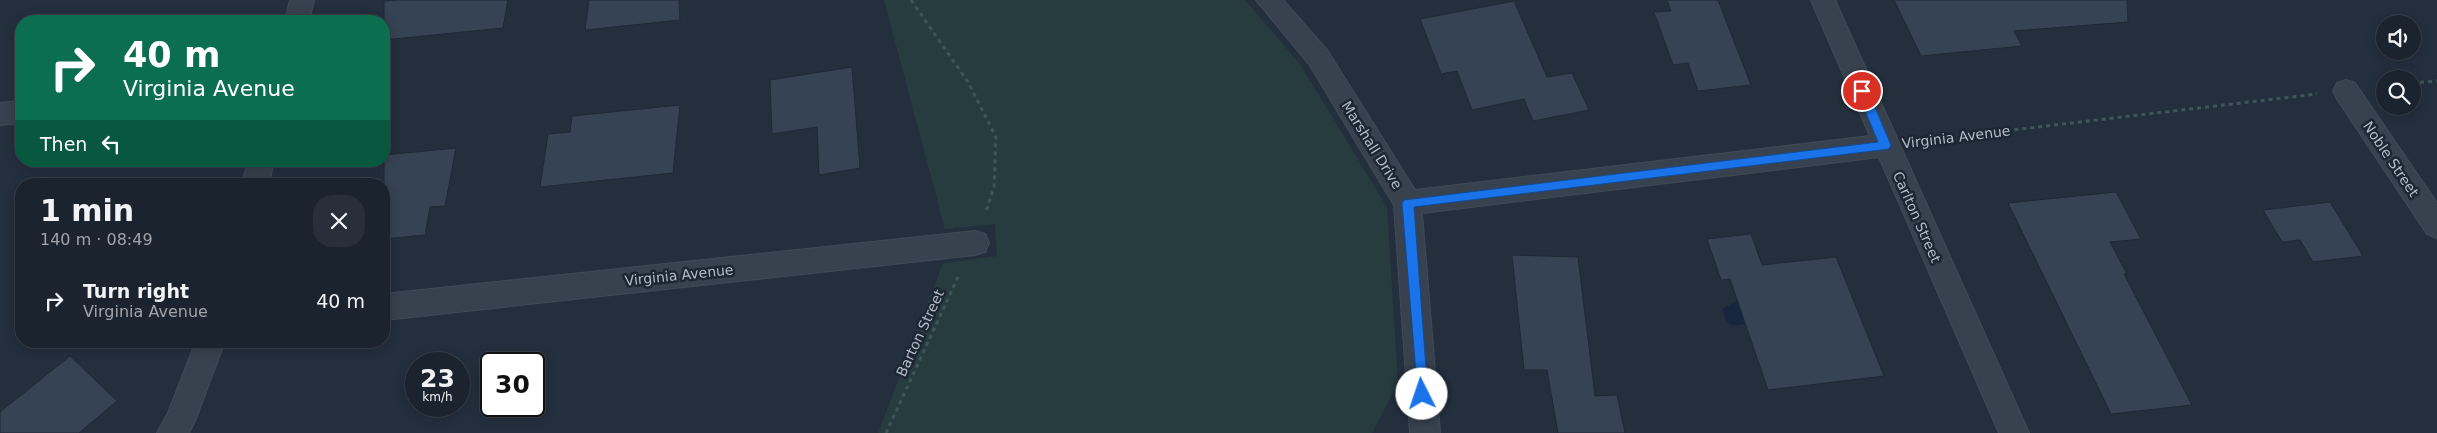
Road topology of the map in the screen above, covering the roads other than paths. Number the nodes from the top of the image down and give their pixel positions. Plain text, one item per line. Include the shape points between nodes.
1 (302, 0) edge
2 (1268, 0) edge
3 (1823, 0) edge
4 (298, 15) edge
5 (2346, 91) road end
6 (15, 113) edge
7 (0, 114) edge
8 (1885, 145) junction
9 (1408, 203) junction
10 (2437, 226) edge
11 (974, 243) road end
12 (390, 307) edge
13 (208, 348) edge
14 (172, 433) edge
15 (1424, 433) edge
16 (2014, 433) edge

1 - 4 street
2 - 9 street, Marshall Drive via 1318,57
3 - 8 street, Carlton Street
5 - 10 street, Noble Street
6 - 7 street
8 - 9 street, Virginia Avenue
8 - 16 street, Carlton Street
9 - 15 street, Marshall Drive
11 - 12 street, Virginia Avenue
13 - 14 street via 180,421

